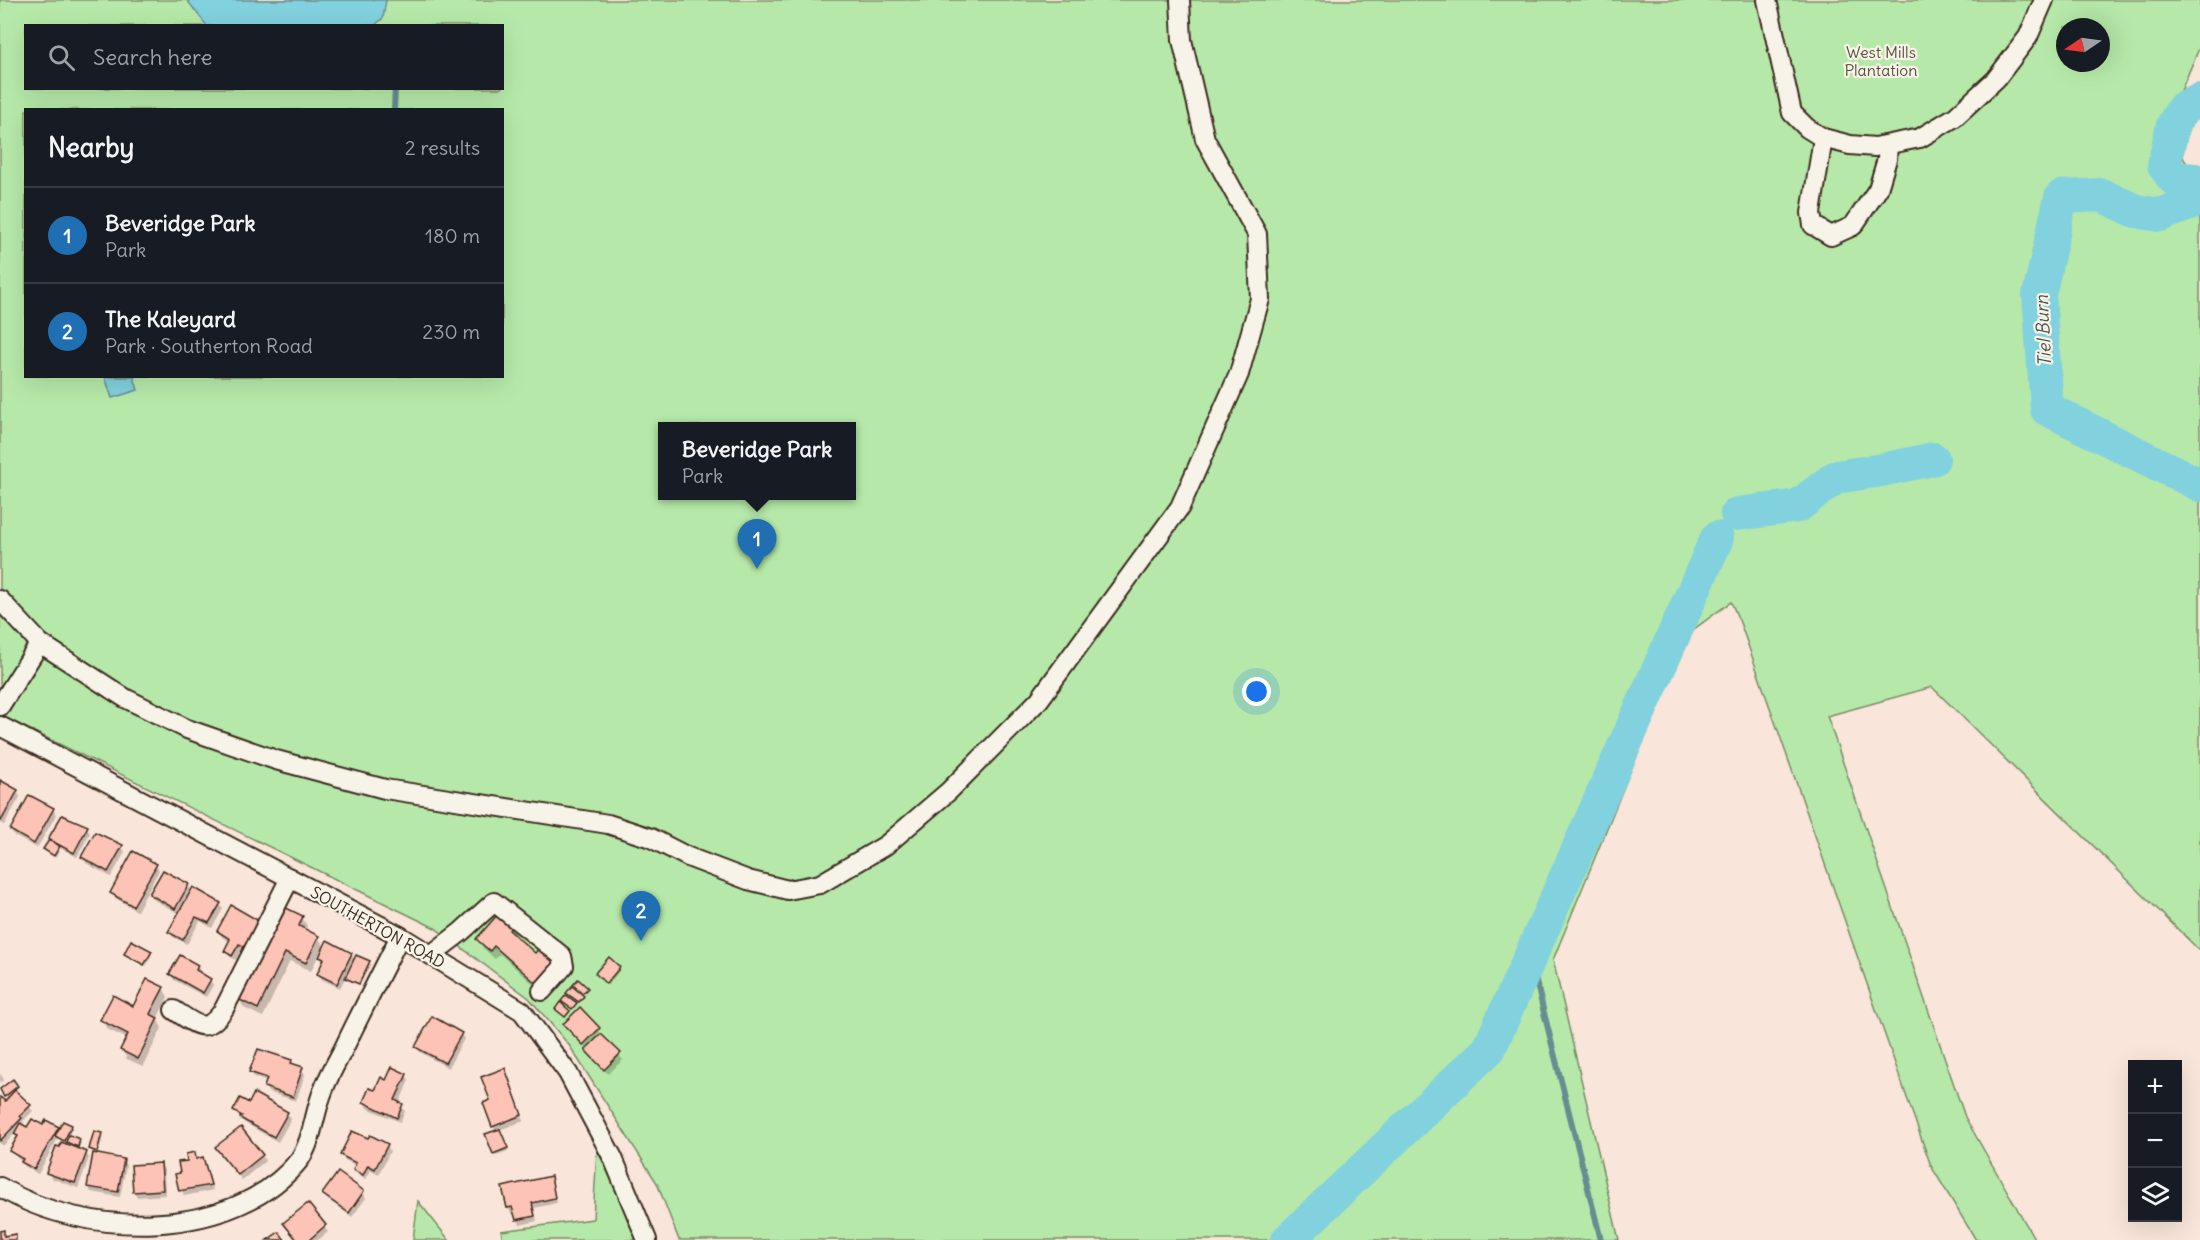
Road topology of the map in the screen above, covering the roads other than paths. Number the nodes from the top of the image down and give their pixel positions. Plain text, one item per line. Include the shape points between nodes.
1 (1180, 0) edge
2 (1767, 0) edge
3 (2044, 0) edge
4 (1823, 138) junction
5 (1888, 145) junction
6 (0, 600) edge
7 (40, 643) junction
8 (0, 706) edge
9 (0, 726) edge
10 (290, 878) junction
11 (400, 936) junction
12 (431, 955) junction
13 (542, 991) dead end
14 (174, 1010) dead end
15 (0, 1187) edge
16 (647, 1240) edge

1 - 7 street via 1182,39 1205,139 1257,234 1260,299 1239,374 1180,507 1039,700 949,791 886,845 820,884 788,890 748,880 688,857 651,837 609,824 385,789 276,760 187,729 125,698
2 - 4 street via 1792,113
3 - 5 street via 2028,37 1996,79 1963,110 1920,138
4 - 5 street via 1850,146
4 - 5 street via 1811,213 1813,225 1831,236 1853,226 1878,189
6 - 7 street
7 - 8 street
9 - 10 street, SOUTHERTON ROAD
10 - 11 street, SOUTHERTON ROAD
10 - 14 street via 216,1020 203,1026
11 - 12 street, SOUTHERTON ROAD
11 - 15 street via 323,1091 300,1159 259,1202 232,1217 204,1225 134,1231 40,1210
12 - 13 street via 494,902 562,956 564,966
12 - 16 street, SOUTHERTON ROAD via 522,1011 568,1073 613,1158

